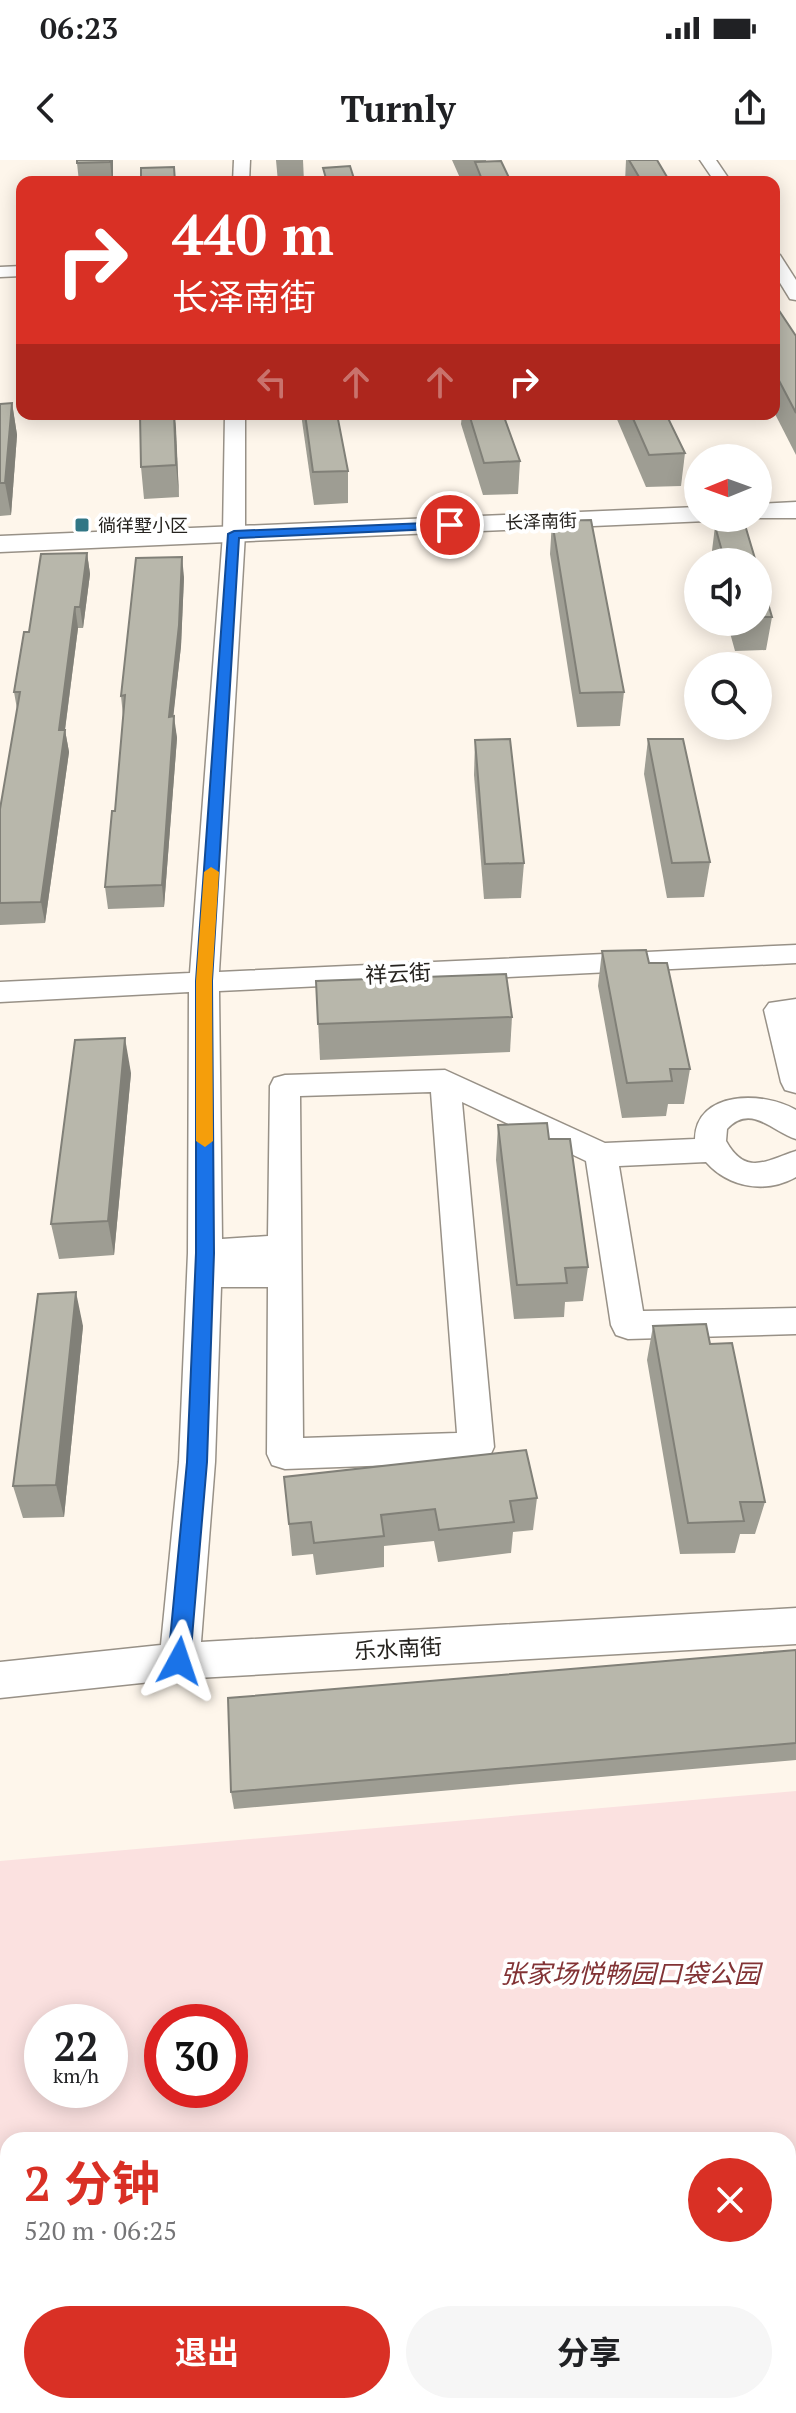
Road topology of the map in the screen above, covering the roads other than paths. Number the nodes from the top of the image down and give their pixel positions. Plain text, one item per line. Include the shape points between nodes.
1 (780, 269) edge
2 (796, 295) edge
3 (235, 420) edge
4 (796, 510) edge
5 (772, 511) edge
6 (684, 516) edge
7 (234, 534) junction
8 (0, 544) edge
9 (796, 954) edge
10 (204, 981) junction
11 (0, 992) edge
12 (796, 1009) edge
13 (445, 1081) junction
14 (796, 1082) edge
15 (796, 1128) edge
16 (711, 1150) junction
17 (601, 1155) junction
18 (796, 1163) edge
19 (285, 1261) junction
20 (204, 1263) junction
21 (796, 1321) edge
22 (796, 1626) edge
23 (179, 1661) junction
24 (0, 1680) edge

1 - 2 street
3 - 7 street
4 - 5 street
6 - 7 street, 长泽南街
7 - 8 street, 长泽南街
7 - 10 street
9 - 10 street, 祥云街
10 - 11 street, 祥云街
10 - 20 street
12 - 14 street via 779,1010
13 - 17 street
13 - 19 street via 285,1086
13 - 19 street via 476,1447 285,1454
15 - 16 street via 766,1109 737,1109 709,1129
16 - 17 street
16 - 18 street via 733,1169 749,1174 781,1172
17 - 21 street via 628,1325
19 - 20 street
20 - 23 street via 197,1462
22 - 23 street, 乐水南街
23 - 24 street, 乐水南街

